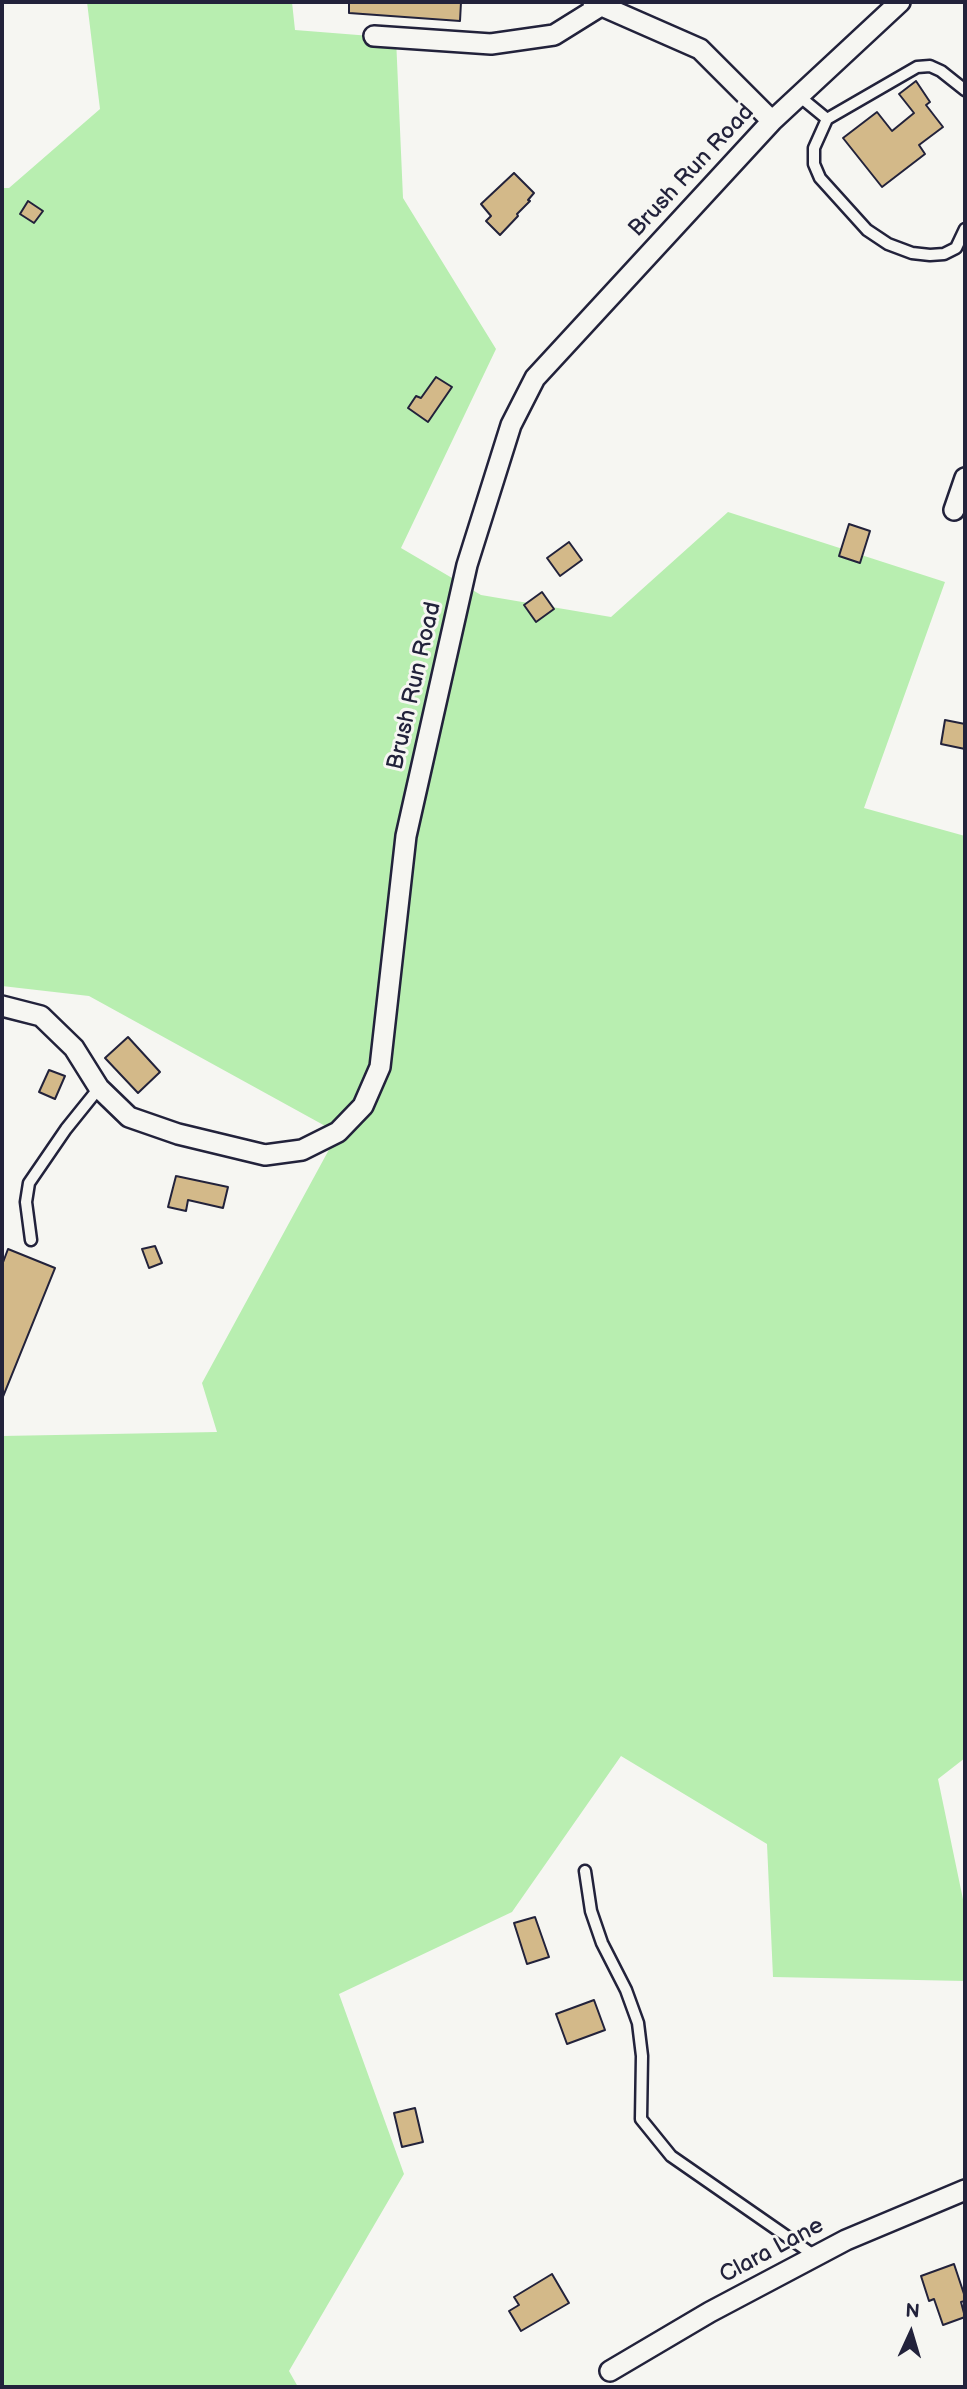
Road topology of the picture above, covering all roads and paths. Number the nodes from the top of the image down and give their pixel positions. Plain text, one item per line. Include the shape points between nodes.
1 (900, 2) edge
2 (600, 3) edge
3 (374, 36) dead end
4 (965, 90) edge
5 (799, 96) junction
6 (827, 119) junction
7 (772, 121) junction
8 (965, 229) edge
9 (965, 478) edge
10 (954, 510) dead end
11 (2, 1006) edge
12 (99, 1088) junction
13 (31, 1240) dead end
14 (584, 1871) dead end
15 (965, 2190) edge
16 (816, 2256) junction
17 (610, 2371) dead end

1 - 5 street, Brush Run Road
2 - 3 street via 554,35 491,44
2 - 7 street via 700,49
4 - 6 lane via 930,65 917,67
5 - 6 lane
5 - 7 street, Brush Run Road
6 - 8 lane via 814,149 814,164 820,178 867,230 888,244 930,255 956,248
7 - 12 street, Brush Run Road via 535,378 511,425 467,565 406,836 380,1068 363,1106 338,1132 302,1150 265,1155 129,1117
9 - 10 street
11 - 12 street, Brush Run Road via 41,1016 74,1048
12 - 13 lane via 29,1184 26,1202
14 - 16 lane via 601,1943 638,2023 641,2119 671,2156
15 - 16 street, Clara Lane
16 - 17 street, Clara Lane

